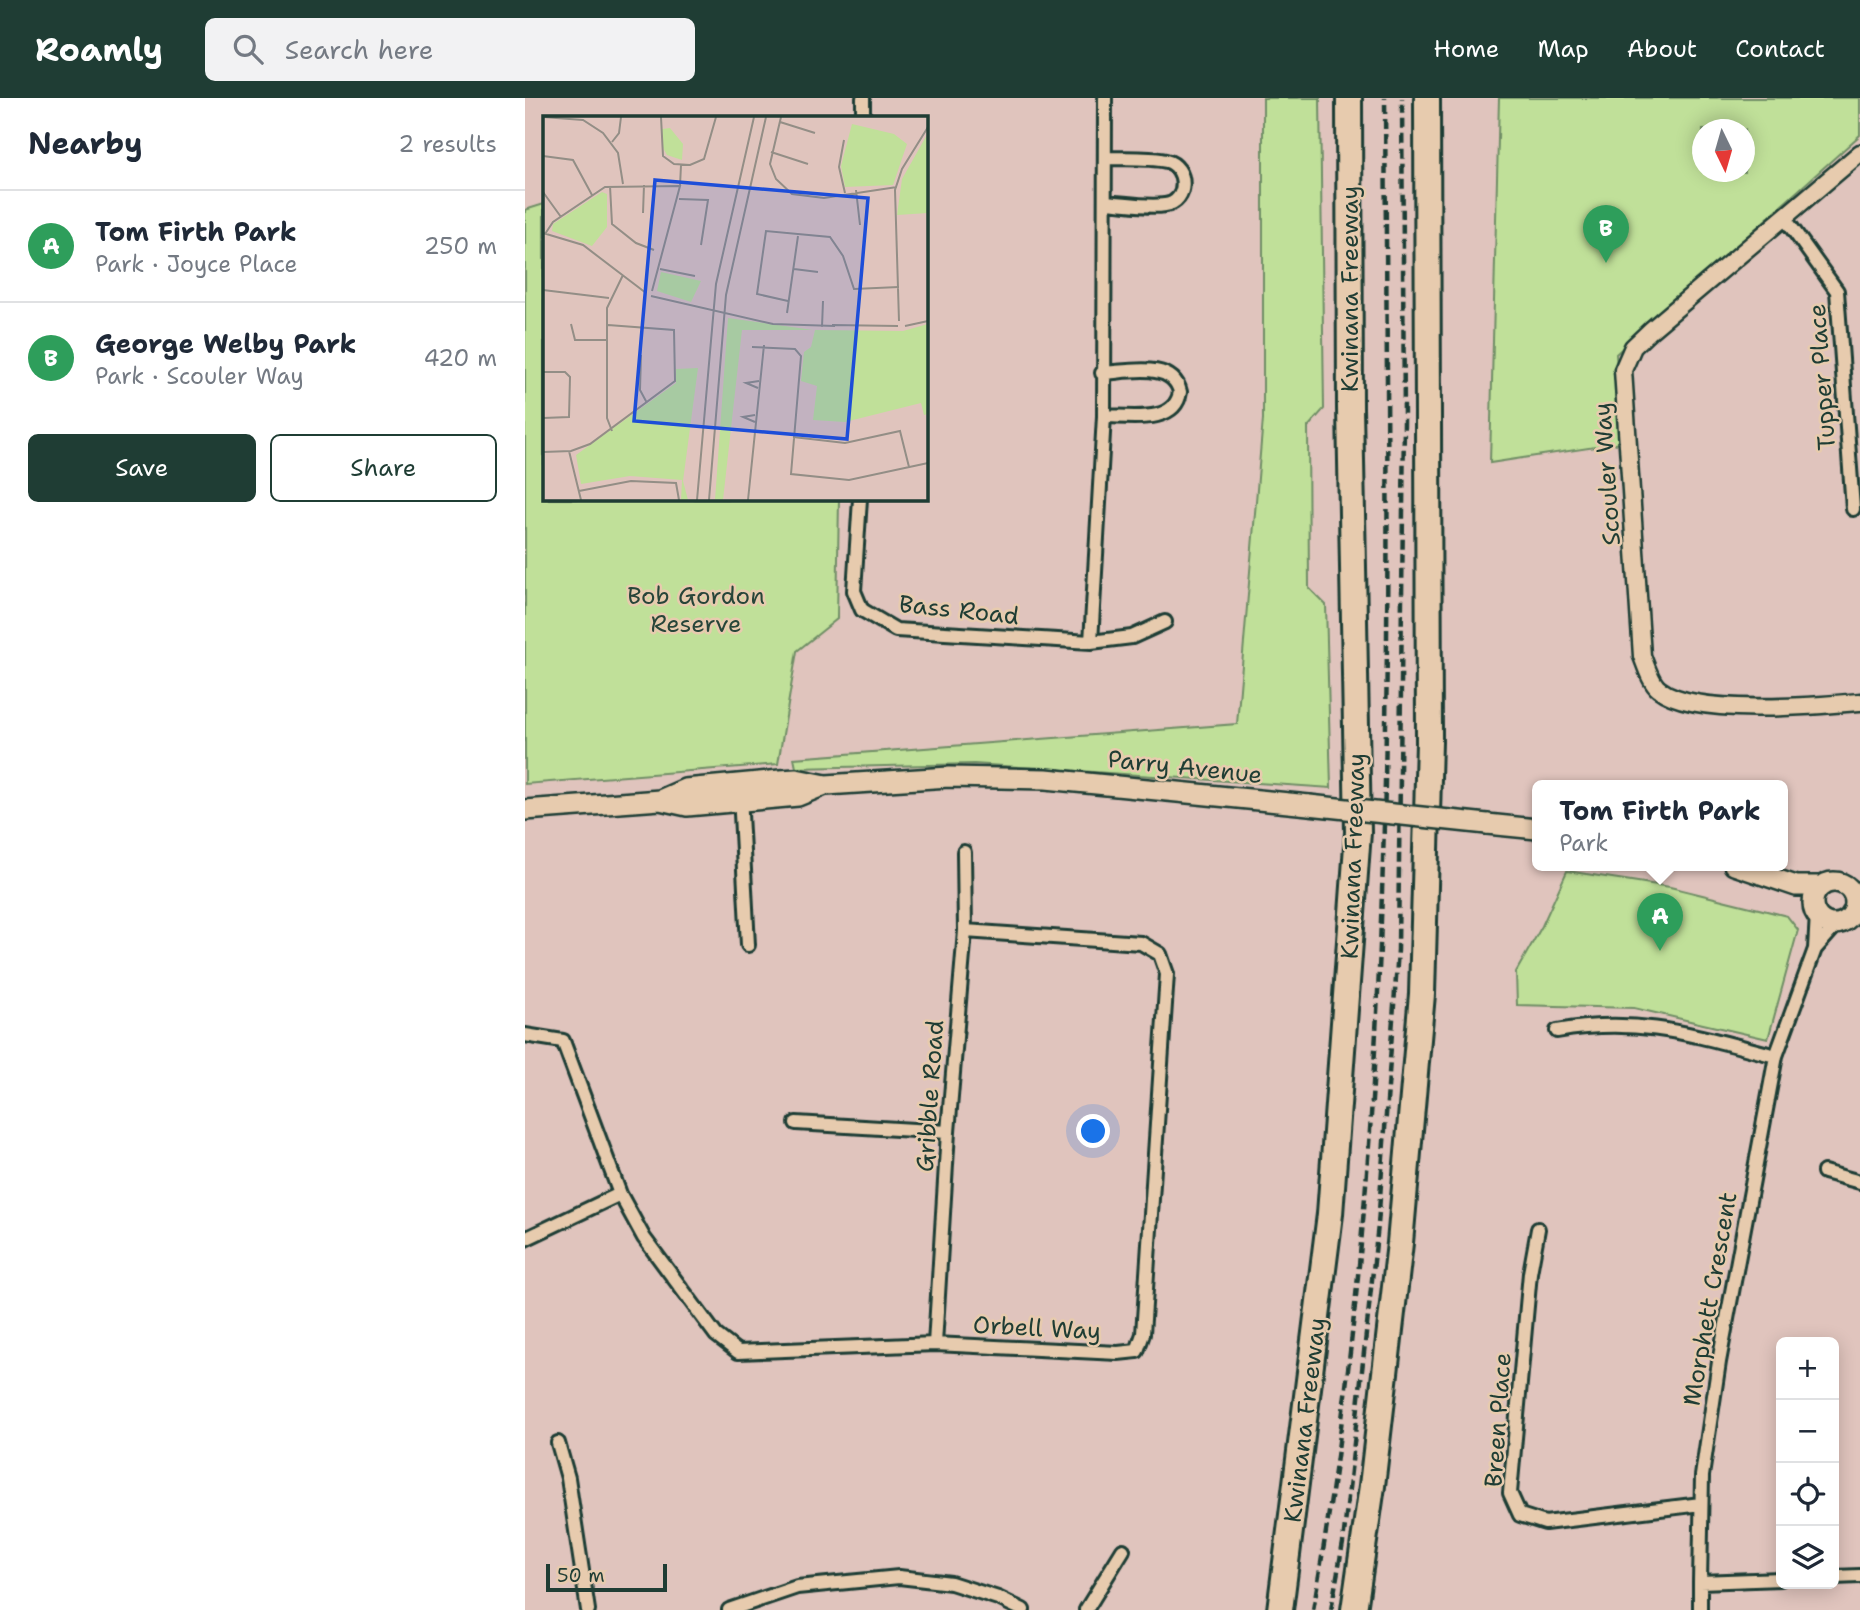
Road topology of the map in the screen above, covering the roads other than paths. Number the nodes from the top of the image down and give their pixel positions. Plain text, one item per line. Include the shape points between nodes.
1 (863, 98) edge
2 (1105, 98) edge
3 (1349, 98) edge
4 (1427, 98) edge
5 (863, 116) edge
6 (1860, 153) edge
7 (1106, 158) junction
8 (1105, 202) junction
9 (1784, 217) junction
10 (1102, 373) junction
11 (1104, 416) junction
12 (860, 500) edge
13 (1853, 509) dead end
14 (1165, 622) dead end
15 (1091, 642) junction
16 (1860, 702) edge
17 (740, 792) junction
18 (525, 810) edge
19 (1532, 828) edge
20 (964, 852) dead end
21 (1752, 871) edge
22 (1796, 886) junction
23 (1822, 886) junction
24 (1815, 911) junction
25 (1852, 913) edge
26 (965, 931) junction
27 (748, 945) dead end
28 (1815, 949) junction
29 (1557, 1031) dead end
30 (525, 1035) edge
31 (1776, 1056) junction
32 (796, 1123) dead end
33 (948, 1132) junction
34 (1824, 1172) dead end
35 (1860, 1182) edge
36 (620, 1194) junction
37 (1538, 1229) dead end
38 (525, 1239) edge
39 (935, 1344) junction
40 (558, 1443) dead end
41 (1701, 1504) junction
42 (1123, 1550) dead end
43 (1860, 1576) edge
44 (1839, 1577) edge
45 (1776, 1579) edge
46 (1700, 1582) junction
47 (588, 1610) edge
48 (729, 1610) edge
49 (1023, 1610) edge
50 (1086, 1610) edge
51 (1280, 1610) edge
52 (1354, 1610) edge
53 (1700, 1610) edge

1 - 5 street
2 - 7 street
3 - 51 highway, Kwinana Freeway via 1358,832 1330,1214
4 - 52 highway via 1429,742 1422,995 1400,1243
6 - 9 street, Scouler Way
7 - 8 street
7 - 8 street via 1166,161 1179,169 1184,183 1179,197 1166,205
8 - 10 street
9 - 13 street, Tupper Place via 1837,291
9 - 16 street, Scouler Way via 1633,347 1623,370 1642,656 1657,688 1682,702 1713,707
10 - 11 street
10 - 11 street via 1161,371 1174,379 1180,393 1175,407 1163,415
11 - 15 street
12 - 15 street, Bass Road via 854,591 862,610 896,630
14 - 15 street, Bass Road via 1132,637
17 - 18 main road, Parry Avenue via 687,806 660,800
17 - 19 main road, Parry Avenue, bridge via 798,796 826,785 949,777 1046,779
17 - 27 street
20 - 26 street, Gribble Road
21 - 22 main road
22 - 23 main road
22 - 24 main road
23 - 24 main road via 1815,895
23 - 25 main road via 1842,884
24 - 25 main road via 1826,922
24 - 28 street, Morphett Crescent
25 - 28 street, Morphett Crescent
26 - 33 street, Gribble Road
26 - 39 street, Orbell Way via 1140,943 1160,954 1167,974 1143,1334 1137,1350 1118,1353
28 - 31 street, Morphett Crescent
29 - 31 street via 1594,1024 1643,1025
30 - 36 street, Orbell Way via 563,1041
31 - 41 street, Morphett Crescent via 1719,1362
32 - 33 street
33 - 39 street, Gribble Road
34 - 35 street
36 - 38 street
36 - 39 street, Orbell Way via 644,1238 716,1335 738,1352
37 - 41 street, Breen Place via 1510,1493 1520,1515 1545,1523
40 - 47 street via 568,1478
41 - 46 street, Morphett Crescent
42 - 50 street
43 - 44 street
45 - 46 street
46 - 53 street, Morphett Crescent
48 - 49 street via 797,1587 899,1577 951,1583

